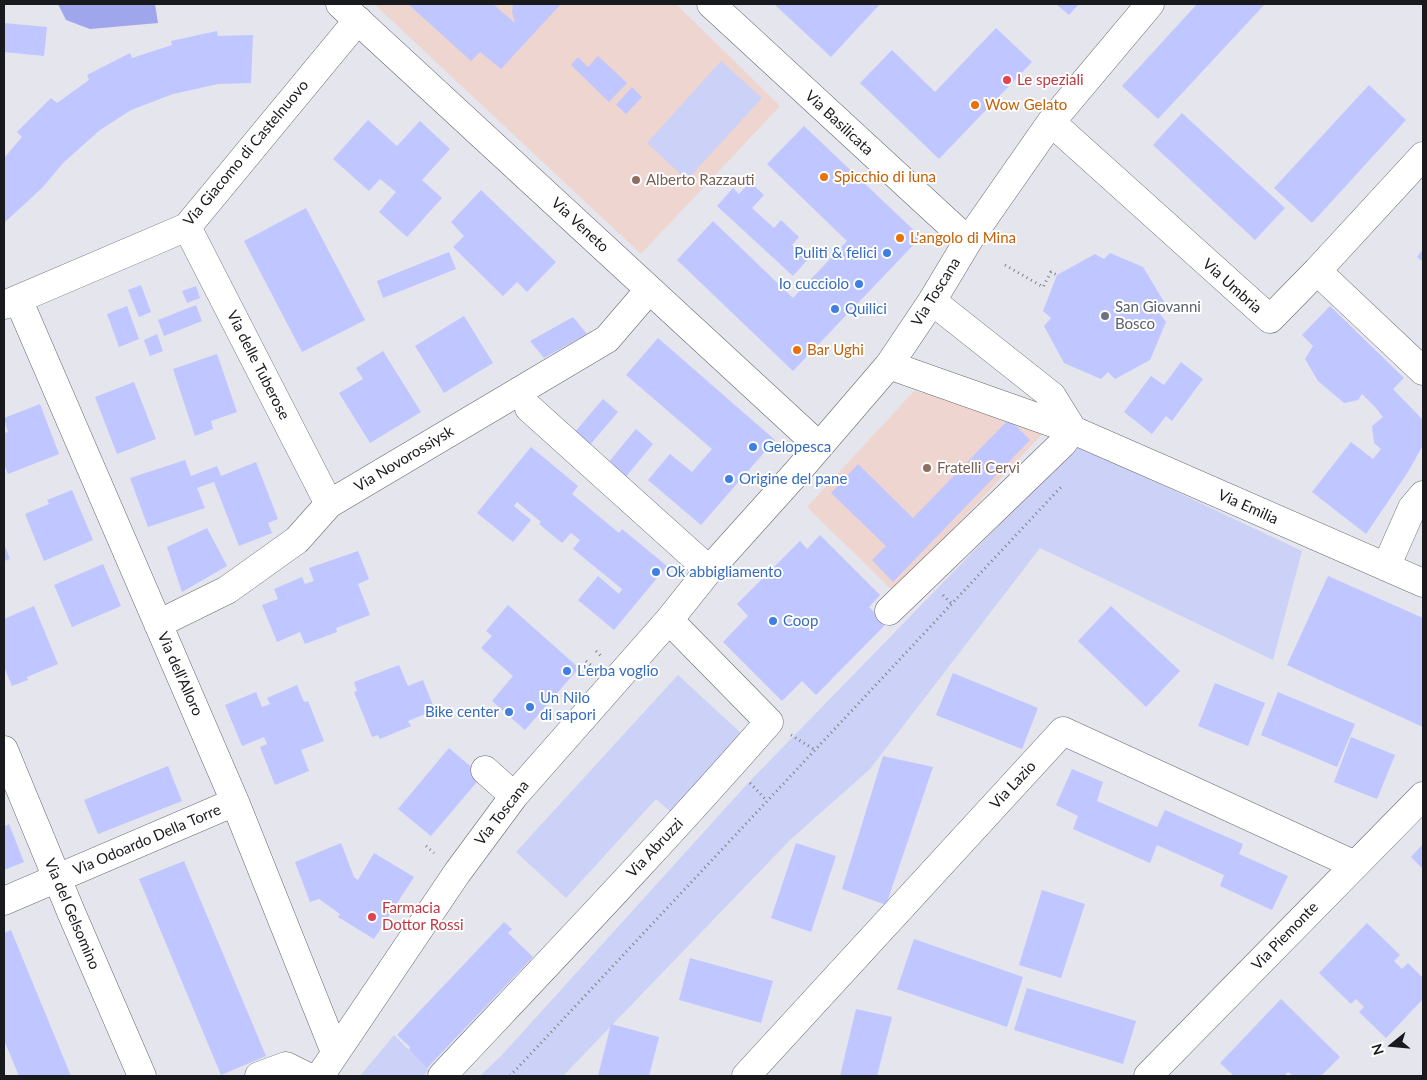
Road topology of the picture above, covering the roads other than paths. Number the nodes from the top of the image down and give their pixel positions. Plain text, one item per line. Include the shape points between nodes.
1 (711, 4) edge
2 (1150, 4) edge
3 (349, 12) edge
4 (1051, 122) junction
5 (1423, 156) edge
6 (187, 226) junction
7 (968, 241) junction
8 (1317, 271) junction
9 (649, 290) junction
10 (11, 302) edge
11 (932, 302) junction
12 (889, 364) junction
13 (1423, 370) edge
14 (530, 408) dead end
15 (1073, 430) junction
16 (819, 446) junction
17 (1423, 495) edge
18 (329, 504) junction
19 (1386, 567) junction
20 (709, 570) junction
21 (1423, 583) edge
22 (890, 602) dead end
23 (669, 620) junction
24 (158, 624) junction
25 (4, 750) edge
26 (485, 770) dead end
27 (514, 796) junction
28 (1423, 796) edge
29 (235, 802) junction
30 (1354, 865) junction
31 (57, 878) junction
32 (4, 901) edge
33 (335, 1052) junction
34 (142, 1076) edge
35 (259, 1076) edge
36 (306, 1076) edge
37 (320, 1076) edge
38 (442, 1076) edge
39 (746, 1076) edge
40 (1148, 1076) edge

1 - 7 street, Via Basilicata
2 - 4 street, Via Toscana
3 - 6 street, Via Giacomo di Castelnuovo
3 - 9 street, Via Veneto
4 - 7 street, Via Toscana
4 - 8 street, Via Umbria via 1270,319
5 - 8 street, Via Umbria
6 - 10 street, Via Giacomo di Castelnuovo
6 - 18 street, Via delle Tuberose
7 - 11 street, Via Toscana
8 - 13 street
9 - 16 street, Via Veneto
9 - 18 street, Via Novorossiysk via 607,339
10 - 24 street, Via dell'Alloro
11 - 12 street, Via Toscana
11 - 15 street via 1052,396
12 - 15 street, Via Emilia
12 - 16 street, Via Toscana
14 - 20 street
15 - 19 street, Via Emilia
15 - 22 street via 1043,444
16 - 20 street, Via Toscana
17 - 19 street via 1412,508
18 - 24 street, Via Novorossiysk via 297,540 227,590
19 - 21 street, Via Emilia
20 - 23 street, Via Toscana
23 - 27 street, Via Toscana
23 - 38 street, Via Abruzzi via 769,722
24 - 29 street, Via dell'Alloro
25 - 31 street, Via del Gelsomino
26 - 27 street
27 - 33 street, Via Toscana via 457,873
28 - 30 street, Via Piemonte
29 - 31 street, Via Odoardo Della Torre
29 - 33 street, Via dell'Alloro
30 - 39 street, Via Lazio via 1063,731
30 - 40 street, Via Piemonte
31 - 32 street, Via Odoardo Della Torre
31 - 34 street, Via del Gelsomino
33 - 37 street, Via Toscana
35 - 36 street via 286,1066

